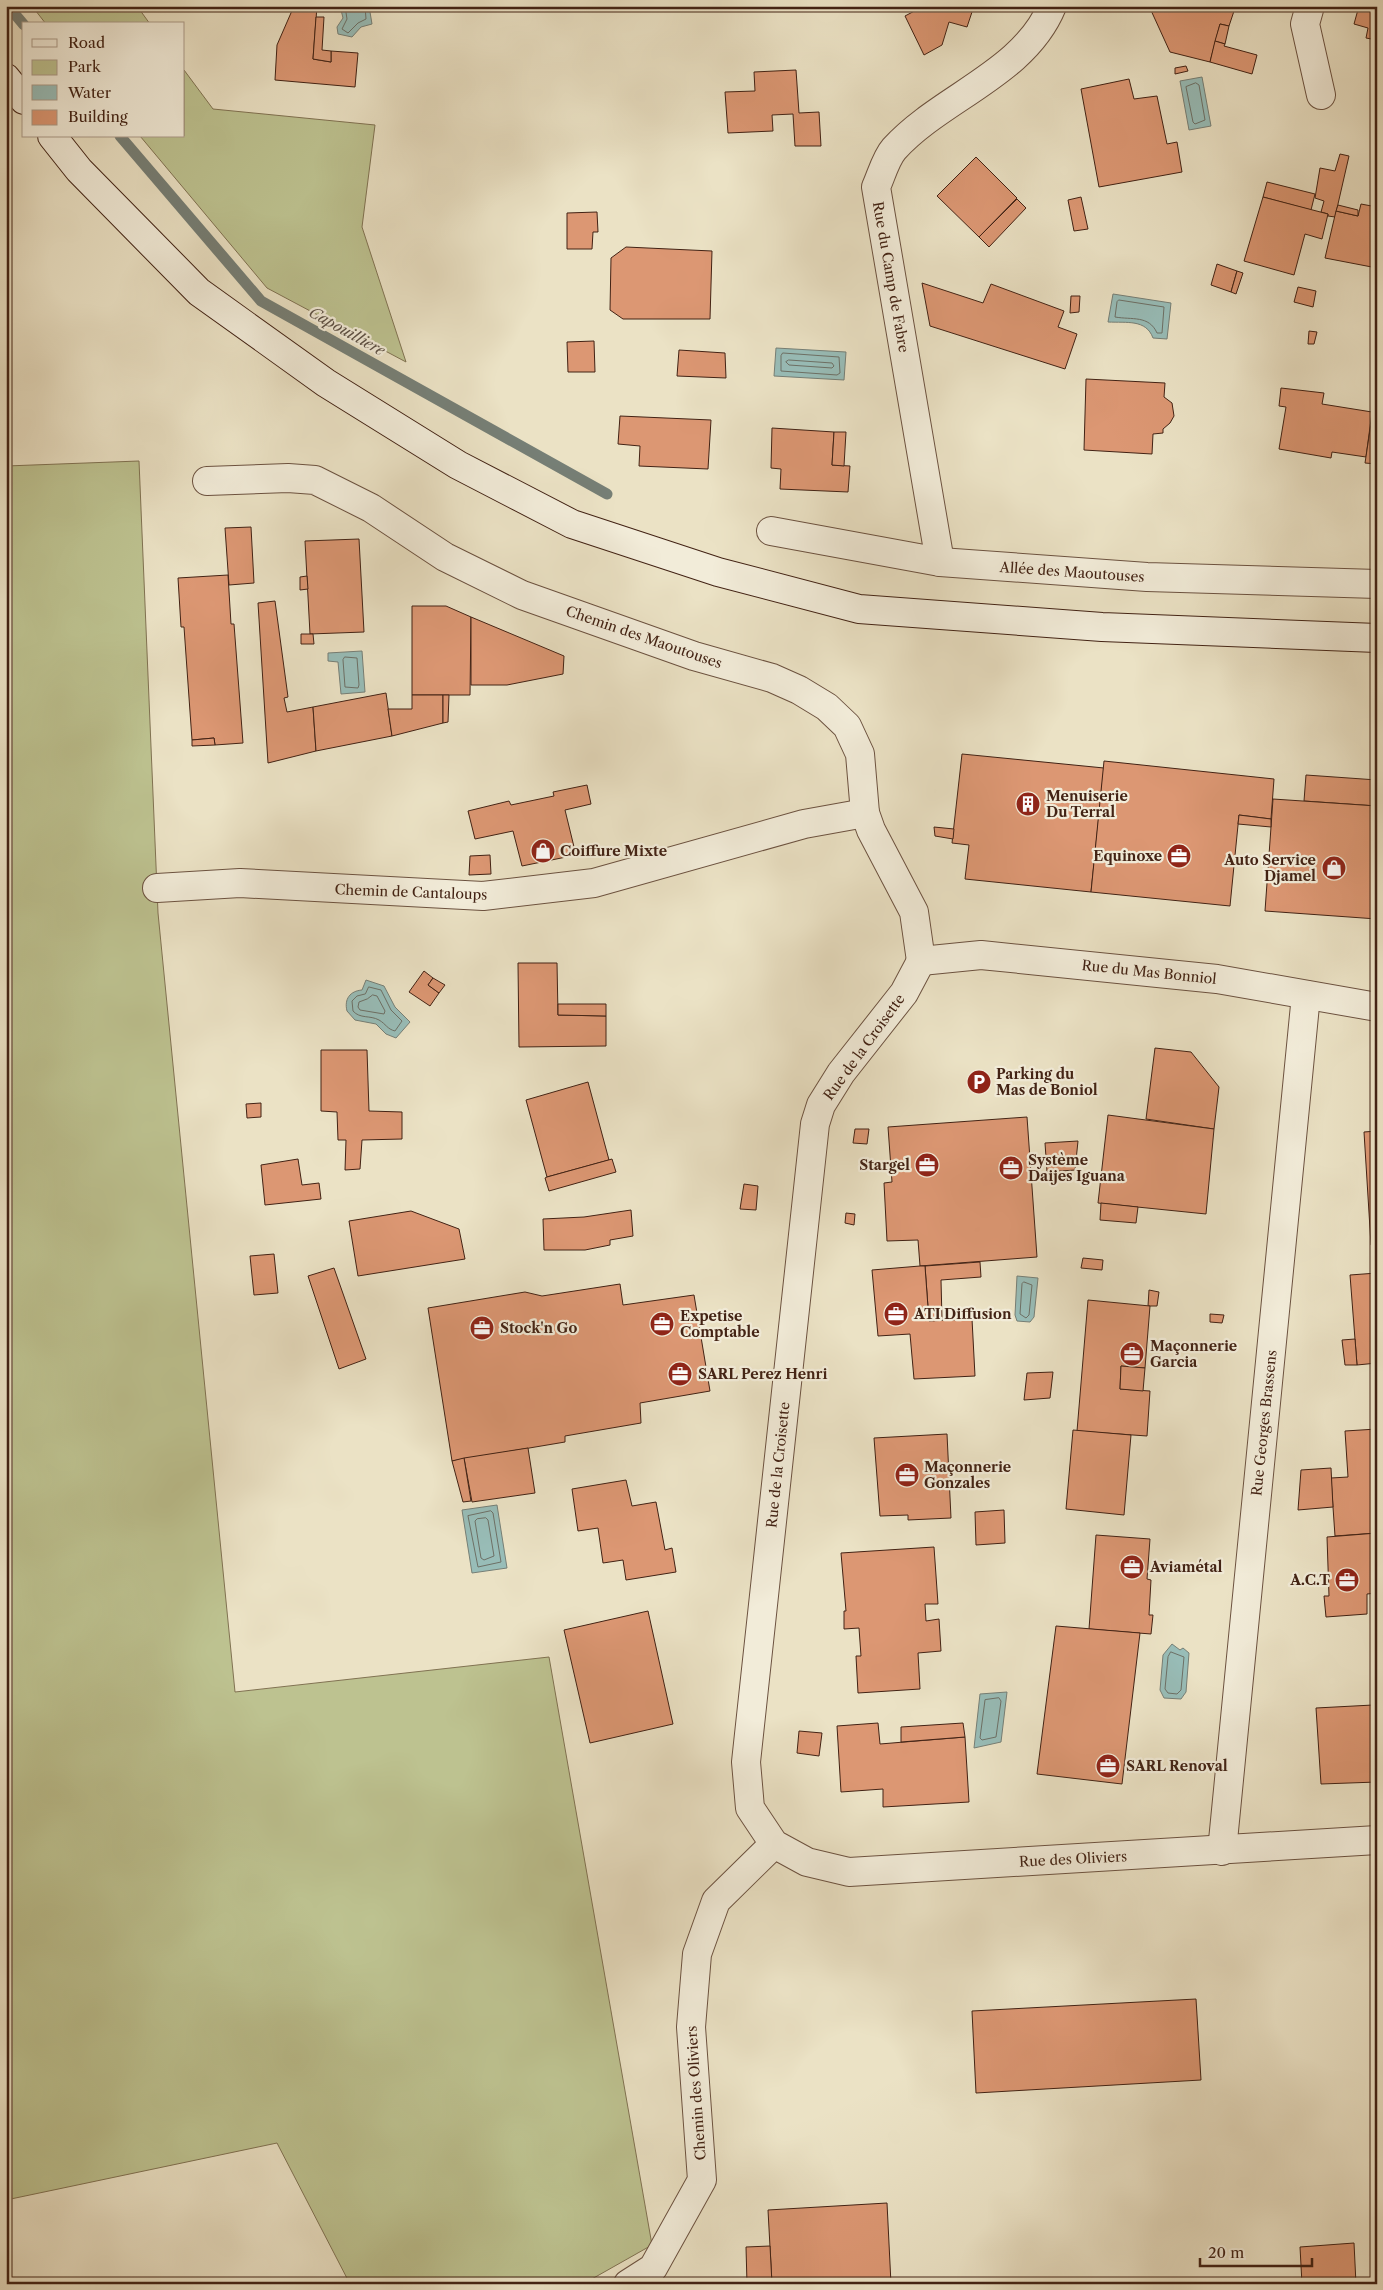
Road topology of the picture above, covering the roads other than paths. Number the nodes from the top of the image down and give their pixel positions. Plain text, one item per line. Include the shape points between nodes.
1 (1052, 6) edge
2 (1310, 6) edge
3 (6, 78) edge
4 (1321, 95) dead end
5 (22, 98) edge
6 (54, 138) edge
7 (207, 481) dead end
8 (771, 531) dead end
9 (940, 562) junction
10 (1377, 584) edge
11 (1377, 638) edge
12 (865, 812) junction
13 (157, 888) dead end
14 (921, 962) junction
15 (1306, 995) junction
16 (1377, 1007) edge
17 (1377, 1840) edge
18 (774, 1844) junction
19 (1222, 1851) junction
20 (628, 2284) edge

1 - 9 street, Rue du Camp de Fabre via 1045,24 1018,55 918,127 892,151 876,187
2 - 4 street via 1305,24
3 - 5 street
6 - 11 street via 80,170 199,292 326,383 458,465 572,524 718,572 859,609 1102,627
7 - 12 street, Chemin des Maoutouses via 314,480 371,508 445,557 522,595 800,690 827,707 847,726 860,754
8 - 9 street, Allée des Maoutouses
9 - 10 street, Allée des Maoutouses via 1147,577
12 - 13 street, Chemin de Cantaloups via 804,824 594,883 482,896 240,883
12 - 14 street, Chemin des Maoutouses via 871,830 914,912
14 - 15 street, Rue du Mas Bonniol via 981,955 1217,979
14 - 18 street, Rue de la Croisette via 904,992 841,1073 821,1105 815,1124 746,1762 750,1808
15 - 16 street, Rue du Mas Bonniol
15 - 19 street, Rue Georges Brassens
17 - 19 street, Rue des Oliviers
18 - 19 street, Rue des Oliviers via 807,1862 849,1872
18 - 20 street, Chemin des Oliviers via 716,1901 697,1954 691,2027 702,2180 653,2268

